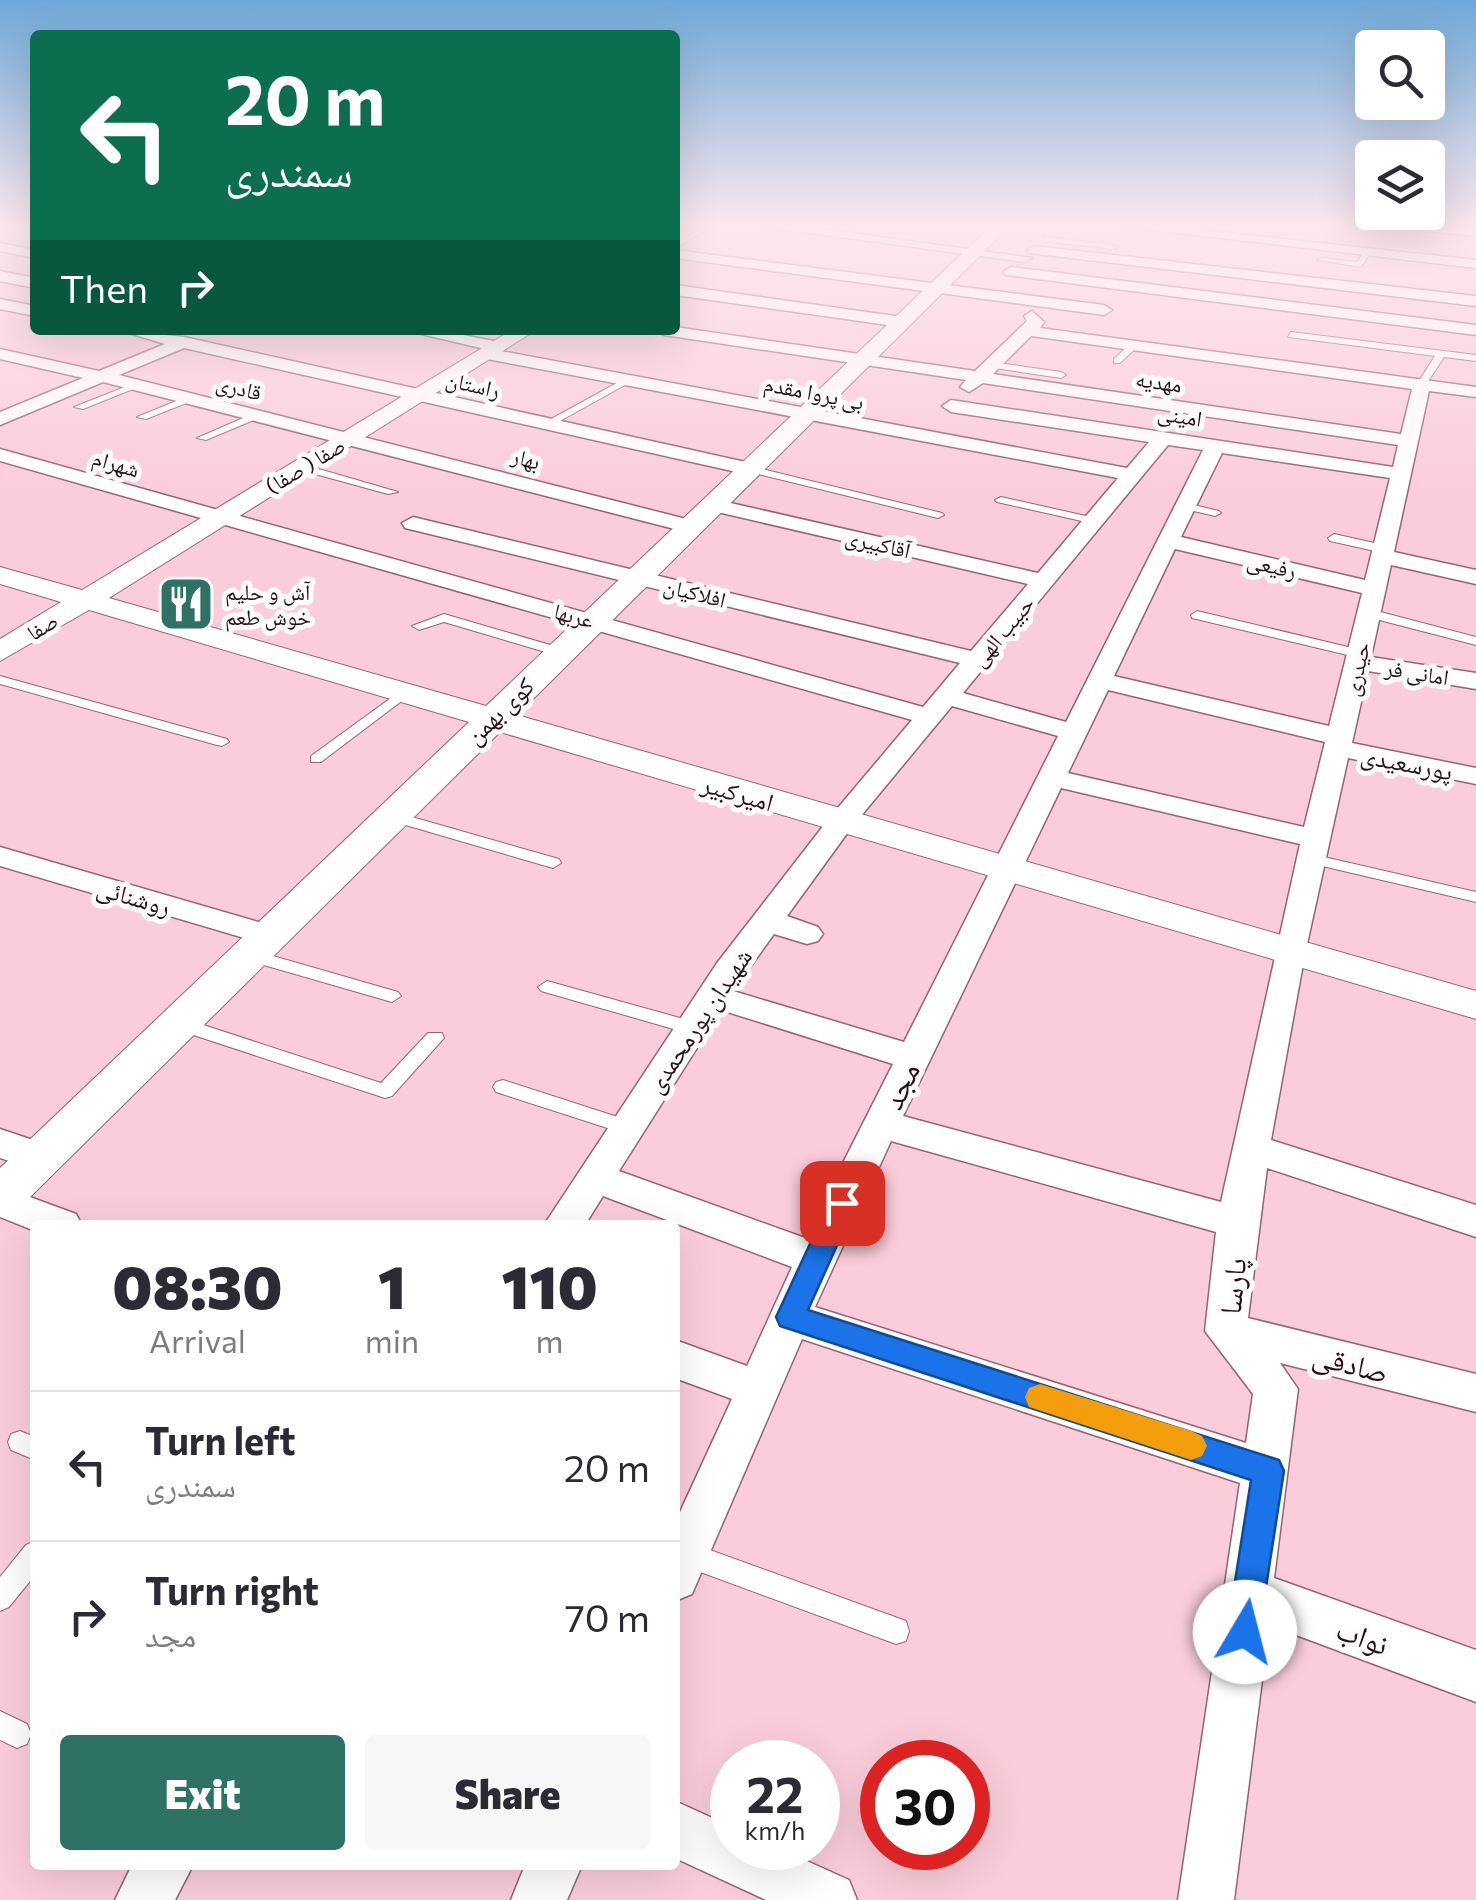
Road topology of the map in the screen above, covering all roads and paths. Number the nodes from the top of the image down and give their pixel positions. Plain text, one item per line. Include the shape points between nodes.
1 (850, 315) edge
2 (910, 315) edge
3 (1027, 315) edge
4 (1353, 315) edge
5 (902, 322) junction
6 (1476, 330) edge
7 (1027, 331) junction
8 (680, 332) edge
9 (151, 335) edge
10 (432, 335) edge
11 (518, 335) edge
12 (1291, 335) dead end
13 (184, 342) junction
14 (1134, 345) junction
15 (493, 350) junction
16 (0, 354) edge
17 (1441, 354) junction
18 (1476, 358) edge
19 (864, 360) junction
20 (1117, 361) dead end
21 (985, 371) junction
22 (1060, 374) dead end
23 (103, 376) junction
24 (628, 380) junction
25 (138, 384) junction
26 (1422, 384) junction
27 (1476, 392) edge
28 (419, 396) junction
29 (191, 398) junction
30 (951, 406) junction
31 (79, 407) dead end
32 (258, 414) junction
33 (807, 414) junction
34 (142, 416) dead end
35 (0, 419) edge
36 (546, 424) junction
37 (923, 435) junction
38 (202, 438) dead end
39 (350, 438) junction
40 (1162, 438) junction
41 (1410, 441) junction
42 (1215, 446) junction
43 (0, 455) edge
44 (301, 468) junction
45 (750, 469) junction
46 (1402, 474) junction
47 (1134, 475) junction
48 (392, 492) dead end
49 (1001, 500) dead end
50 (712, 505) junction
51 (1186, 506) junction
52 (1214, 513) dead end
53 (938, 514) dead end
54 (218, 518) junction
55 (1095, 521) junction
56 (412, 523) dead end
57 (690, 526) junction
58 (1334, 538) dead end
59 (1168, 541) junction
60 (1384, 552) junction
61 (0, 575) edge
62 (1476, 576) edge
63 (636, 578) junction
64 (1044, 581) junction
65 (84, 600) junction
66 (1372, 601) junction
67 (1198, 615) dead end
68 (592, 620) junction
69 (419, 626) dead end
70 (1476, 640) edge
71 (0, 652) edge
72 (559, 652) junction
73 (1359, 658) junction
74 (977, 660) junction
75 (0, 680) edge
76 (1098, 680) junction
77 (1476, 682) edge
78 (402, 694) junction
79 (947, 696) junction
80 (929, 717) junction
81 (489, 719) junction
82 (1072, 732) junction
83 (222, 742) dead end
84 (1339, 742) junction
85 (316, 759) dead end
86 (1476, 776) edge
87 (1050, 777) junction
88 (390, 816) junction
89 (841, 822) junction
90 (1314, 849) junction
91 (0, 856) edge
92 (553, 863) dead end
93 (1004, 870) junction
94 (1476, 897) edge
95 (767, 920) junction
96 (807, 934) dead end
97 (258, 945) junction
98 (1290, 953) junction
99 (547, 987) dead end
100 (392, 996) dead end
101 (712, 996) junction
102 (1476, 1006) edge
103 (178, 1022) junction
104 (691, 1028) junction
105 (435, 1038) dead end
106 (913, 1057) junction
107 (503, 1087) dead end
108 (880, 1124) junction
109 (626, 1126) junction
110 (0, 1143) edge
111 (1251, 1148) junction
112 (41, 1157) junction
113 (593, 1177) junction
114 (0, 1199) edge
115 (50, 1220) edge
116 (567, 1220) edge
117 (1476, 1220) edge
118 (1237, 1222) junction
119 (816, 1259) junction
120 (790, 1317) junction
121 (1226, 1331) junction
122 (680, 1361) edge
123 (758, 1389) junction
124 (1476, 1393) edge
125 (1268, 1471) junction
126 (30, 1560) edge
127 (680, 1565) edge
128 (1250, 1594) junction
129 (0, 1598) edge
130 (896, 1631) dead end
131 (1476, 1676) edge
132 (680, 1831) edge
133 (162, 1870) edge
134 (552, 1870) edge
135 (143, 1900) edge
136 (539, 1900) edge
137 (829, 1900) edge
138 (1206, 1900) edge

1 - 5 street
2 - 5 street, کوی بهمن
3 - 7 street via 1036,322
4 - 6 street
5 - 19 street, کوی بهمن
7 - 14 street
7 - 21 street
8 - 19 street, مهدیه
9 - 13 street, راستان
10 - 15 street, بی پروا مقدم
11 - 15 street, صفا ( صفا)
12 - 17 lane
13 - 23 street
13 - 28 street, راستان
14 - 20 lane
14 - 26 street
15 - 24 street, بی پروا مقدم
15 - 28 street, صفا ( صفا)
16 - 23 street, قادری
17 - 18 lane
17 - 26 lane
19 - 21 street, مهدیه
19 - 33 street, کوی بهمن
21 - 22 lane
21 - 30 street
21 - 41 street, مهدیه
23 - 25 street, قادری
23 - 35 street
24 - 33 street, بی پروا مقدم
24 - 36 lane
25 - 29 street, قادری
25 - 31 lane
26 - 27 street
26 - 41 street, حیدری
28 - 36 street, راستان
28 - 39 street, صفا ( صفا)
29 - 32 street, قادری
29 - 34 lane
30 - 37 street
30 - 40 street, امینی
32 - 38 lane
32 - 39 street, قادری
33 - 37 street, بی پروا مقدم
33 - 45 street, کوی بهمن
36 - 45 street, راستان
37 - 47 street, بی پروا مقدم
39 - 44 street, صفا ( صفا)
39 - 57 street, بهار
40 - 42 street, امینی
40 - 47 street, حبیب الهی
41 - 46 street, حیدری
42 - 46 street, امینی
42 - 51 street, مجد
43 - 54 street, شهرام
44 - 48 lane
44 - 54 street, صفا ( صفا)
45 - 50 street, کوی بهمن
45 - 53 lane
46 - 60 street, حیدری
47 - 55 street, حبیب الهی
49 - 55 lane
50 - 57 street, کوی بهمن
50 - 64 street, آقاکبیری
51 - 52 lane
51 - 59 street, مجد
54 - 65 street, صفا ( صفا)
54 - 68 street, عربها
55 - 64 street, حبیب الهی
56 - 63 street, افلاکیان
57 - 63 street, کوی بهمن
58 - 60 lane
59 - 66 street, رفیعی
59 - 76 street, مجد
60 - 62 street
60 - 66 street, حیدری
61 - 65 street, امیرکبیر
63 - 68 street, کوی بهمن
63 - 74 street, افلاکیان
64 - 74 street, حبیب الهی
65 - 71 street, صفا
65 - 78 street, امیرکبیر
66 - 70 lane
66 - 73 street, حیدری
67 - 73 lane
68 - 72 street, کوی بهمن
68 - 80 street, عربها
69 - 72 lane via 444,618
72 - 81 street, کوی بهمن
73 - 77 street, امانی فر
73 - 84 street, حیدری
74 - 79 street, حبیب الهی
75 - 83 lane
76 - 82 street, مجد
76 - 84 street, پورسعیدی
78 - 81 street, امیرکبیر
78 - 85 lane
79 - 80 street, حبیب الهی
79 - 82 street
80 - 89 street, حبیب الهی
81 - 88 street, کوی بهمن
81 - 89 street, امیرکبیر
82 - 87 street, مجد
84 - 86 street, پورسعیدی
84 - 90 street, حیدری
87 - 90 street
87 - 93 street, مجد
88 - 92 lane
88 - 97 street, کوی بهمن
89 - 93 street, امیرکبیر
89 - 95 street, شهیدان پورمحمدی
90 - 94 lane
90 - 98 street, حیدری
91 - 97 street, روشنائی
93 - 98 street, امیرکبیر
93 - 106 street, مجد
95 - 96 street
95 - 101 street, شهیدان پورمحمدی
97 - 100 lane
97 - 103 street, کوی بهمن
98 - 102 street, امیرکبیر
98 - 111 street, پارسا
99 - 104 lane
101 - 104 street, شهیدان پورمحمدی
101 - 106 street
103 - 105 lane via 384,1091
103 - 112 street, کوی بهمن
104 - 109 street, شهیدان پورمحمدی
106 - 108 street, مجد
107 - 109 lane
108 - 118 street
108 - 119 street, مجد
109 - 113 street, شهیدان پورمحمدی
110 - 112 street
111 - 117 street
111 - 118 street, پارسا
112 - 114 street, کوی بهمن
113 - 116 street, شهیدان پورمحمدی
113 - 119 street
114 - 115 street
118 - 121 street, پارسا
119 - 120 street, مجد
120 - 123 street, مجد
120 - 125 street
121 - 124 street, صادقی
121 - 125 street, پارسا via 1276,1389
122 - 123 street
123 - 127 street, مجد
125 - 128 street, پارسا
126 - 129 lane
127 - 130 lane
128 - 131 street, نواب
128 - 138 street, پارسا
132 - 137 street
133 - 135 street
134 - 136 street

